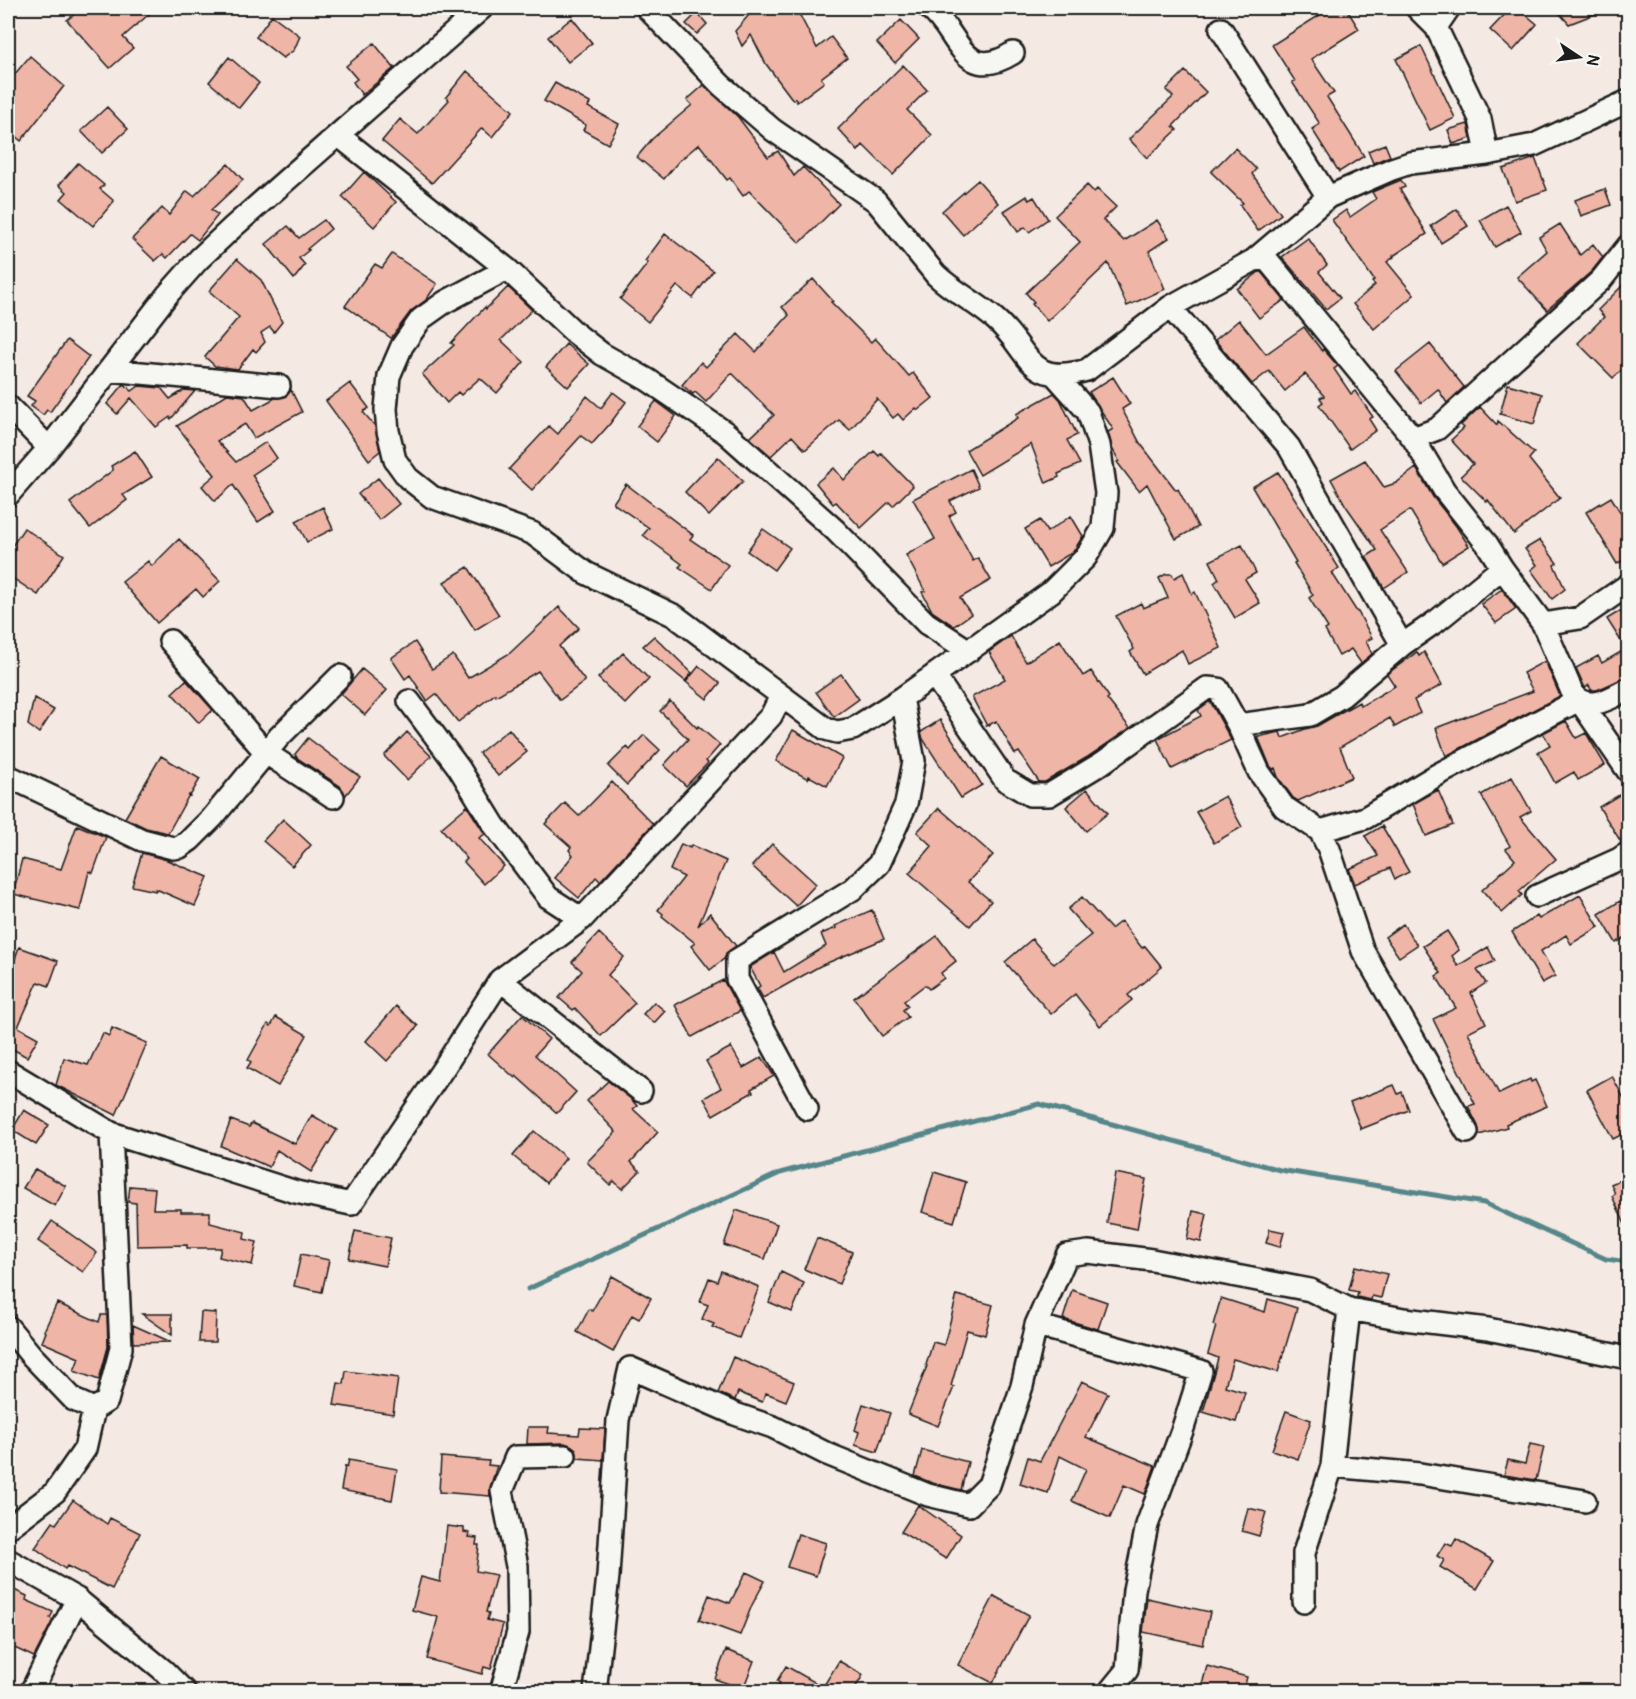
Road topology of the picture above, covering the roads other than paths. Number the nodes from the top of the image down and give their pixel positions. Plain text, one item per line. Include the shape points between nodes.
1 (482, 8) edge
2 (647, 8) edge
3 (929, 8) edge
4 (1417, 8) edge
5 (1449, 8) edge
6 (1436, 27) junction
7 (1221, 29) dead end
8 (1013, 53) dead end
9 (1629, 101) edge
10 (338, 135) junction
11 (1487, 154) junction
12 (1328, 197) junction
13 (1629, 246) edge
14 (1254, 260) junction
15 (507, 269) junction
16 (1170, 308) junction
17 (109, 370) junction
18 (1055, 375) junction
19 (279, 386) dead end
20 (8, 406) edge
21 (1413, 438) junction
22 (49, 448) junction
23 (8, 495) edge
24 (1502, 568) junction
25 (1629, 585) edge
26 (1543, 624) junction
27 (170, 641) dead end
28 (1402, 645) junction
29 (969, 651) junction
30 (934, 675) junction
31 (340, 676) dead end
32 (1629, 689) edge
33 (781, 696) junction
34 (902, 698) junction
35 (1579, 700) junction
36 (410, 701) dead end
37 (1238, 725) junction
38 (266, 753) junction
39 (1629, 771) edge
40 (8, 776) edge
41 (333, 797) dead end
42 (1320, 831) junction
43 (1629, 853) edge
44 (1537, 896) dead end
45 (582, 919) junction
46 (500, 980) junction
47 (8, 1071) edge
48 (640, 1091) dead end
49 (807, 1109) dead end
50 (1467, 1132) dead end
51 (111, 1134) junction
52 (1349, 1308) junction
53 (1036, 1325) junction
54 (8, 1327) edge
55 (1629, 1358) edge
56 (94, 1409) junction
57 (565, 1456) dead end
58 (1332, 1466) junction
59 (1585, 1501) dead end
60 (8, 1528) edge
61 (8, 1560) edge
62 (77, 1599) junction
63 (1304, 1602) dead end
64 (31, 1692) edge
65 (185, 1692) edge
66 (501, 1692) edge
67 (595, 1692) edge
68 (1109, 1692) edge

1 - 10 street
2 - 18 street via 721,85 773,130 876,201 946,285 993,317 1026,359 1041,371
3 - 8 street via 963,53 977,63 999,62
4 - 6 street
5 - 6 street
6 - 11 street via 1480,118
7 - 12 street
9 - 11 street via 1534,145
10 - 15 street
10 - 17 street via 200,259
11 - 12 street via 1410,163
12 - 14 street
13 - 21 street via 1601,280 1437,429
14 - 16 street
14 - 21 street via 1269,262
15 - 29 street via 602,354 726,433 835,530 926,623
15 - 33 street via 421,318 402,346 389,376 386,409 395,460 408,478 432,497 532,532 586,573 675,616
16 - 18 street via 1086,370
16 - 28 street via 1289,447
17 - 19 street
17 - 22 street
18 - 29 street via 1088,412 1099,445 1106,493 1102,528 1086,557 1051,592
20 - 22 street
21 - 24 street via 1444,490
22 - 23 street
24 - 26 street
24 - 28 street
25 - 26 street via 1580,618
26 - 35 street
27 - 38 street
28 - 37 street via 1342,696 1310,715
29 - 30 street
30 - 34 street
30 - 37 street via 1005,780 1030,795 1049,795 1102,763 1207,688 1218,689
31 - 38 street
32 - 35 street via 1598,704
33 - 34 street via 826,729 837,732 853,729
33 - 45 street via 771,716
34 - 49 street via 914,761 906,804 879,864 853,889 737,960 737,979
35 - 39 street
35 - 42 street via 1365,818
36 - 45 street via 548,897
37 - 42 street via 1259,772 1284,807
38 - 40 street via 213,817 190,840 173,848 142,840
38 - 41 street
42 - 50 street via 1363,951
43 - 44 street
45 - 46 street
46 - 48 street
46 - 51 street via 351,1204 296,1192
47 - 51 street
51 - 56 street via 121,1348 107,1401
52 - 53 street via 1310,1290 1088,1251 1067,1255
52 - 55 street via 1488,1329
52 - 58 street
53 - 67 street via 1022,1386 989,1485 969,1505 928,1495 630,1368 618,1420 608,1576
53 - 68 street via 1201,1371 1147,1525 1134,1590 1127,1670
54 - 56 street via 74,1400
56 - 60 street via 85,1449 55,1492
57 - 66 street via 516,1457 502,1491 517,1566 518,1632
58 - 59 street via 1420,1474
58 - 63 street via 1304,1553
61 - 62 street
62 - 64 street
62 - 65 street

